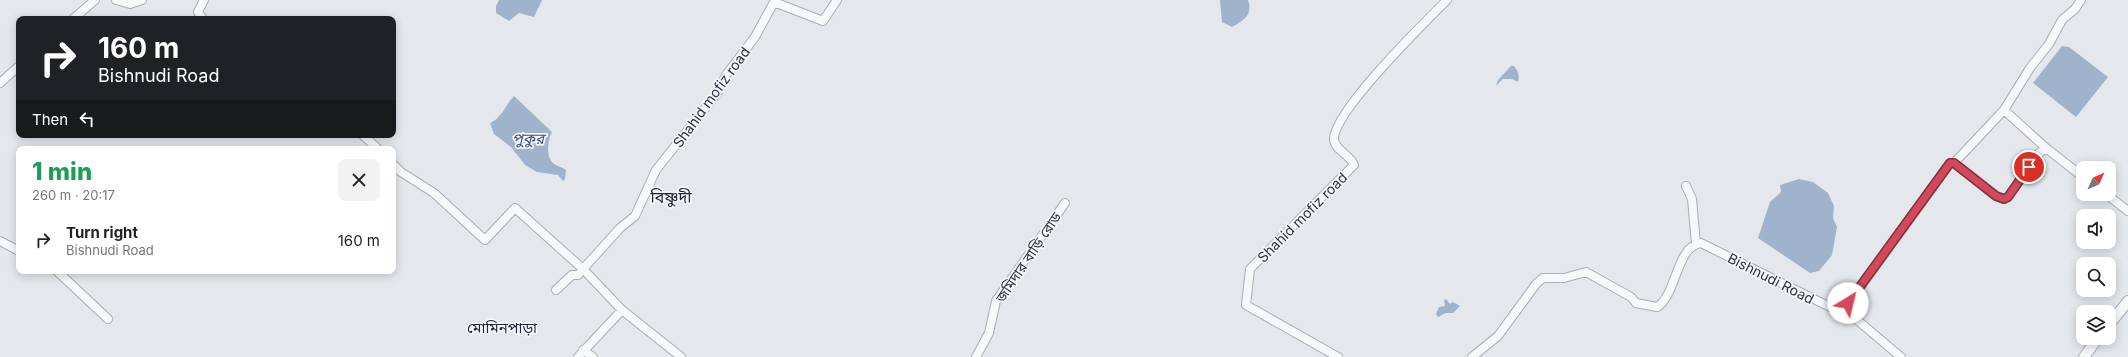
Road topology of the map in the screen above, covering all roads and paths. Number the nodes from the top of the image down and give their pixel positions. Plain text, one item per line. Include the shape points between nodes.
1 (96, 0) edge
2 (116, 0) edge
3 (142, 0) edge
4 (204, 0) edge
5 (837, 0) edge
6 (1447, 0) edge
7 (2081, 0) edge
8 (76, 16) edge
9 (201, 16) edge
10 (16, 69) edge
11 (0, 82) edge
12 (2004, 110) junction
13 (366, 138) edge
14 (375, 146) edge
15 (2046, 148) junction
16 (1954, 163) junction
17 (396, 167) edge
18 (2076, 172) edge
19 (1686, 186) dead end
20 (2115, 201) edge
21 (1065, 203) dead end
22 (2128, 211) edge
23 (0, 241) edge
24 (1696, 244) junction
25 (16, 249) edge
26 (583, 268) junction
27 (60, 274) edge
28 (556, 290) dead end
29 (2128, 301) edge
30 (1843, 308) junction
31 (622, 310) junction
32 (2116, 316) edge
33 (108, 319) dead end
34 (2093, 345) edge
35 (583, 350) junction
36 (578, 357) edge
37 (593, 357) edge
38 (681, 357) edge
39 (976, 357) edge
40 (1338, 357) edge
41 (1472, 357) edge
42 (1901, 357) edge
43 (2084, 357) edge

1 - 8 street
2 - 3 street via 130,4
4 - 9 street via 198,12
5 - 26 street, Shahid mofiz road via 823,21 774,2 755,37 726,75 718,92 656,170 635,216 620,228
6 - 40 street, Shahid mofiz road via 1383,67 1339,125 1334,138 1336,145 1354,165 1250,269 1246,305
7 - 12 street via 2062,20 2049,44 2030,68
10 - 11 street
12 - 15 street
12 - 16 street
13 - 14 street
15 - 16 street via 2038,154 2006,199 1996,196
15 - 18 street
16 - 30 street via 1946,167
17 - 26 street via 434,193 485,240 515,208
19 - 24 street via 1692,199
20 - 22 street
21 - 39 street, জমিদার বাড়ি রোড via 996,301 989,333
23 - 25 street
24 - 30 street, Bishnudi Road via 1701,243 1712,248 1830,307
24 - 41 street via 1689,249 1668,293 1657,307 1636,303 1632,297 1586,272 1564,278 1542,278 1498,336
26 - 28 street via 578,275 572,275
26 - 31 street
27 - 33 street
29 - 32 street
30 - 42 street
31 - 35 street
31 - 38 street
34 - 43 street
35 - 36 street
35 - 37 street

